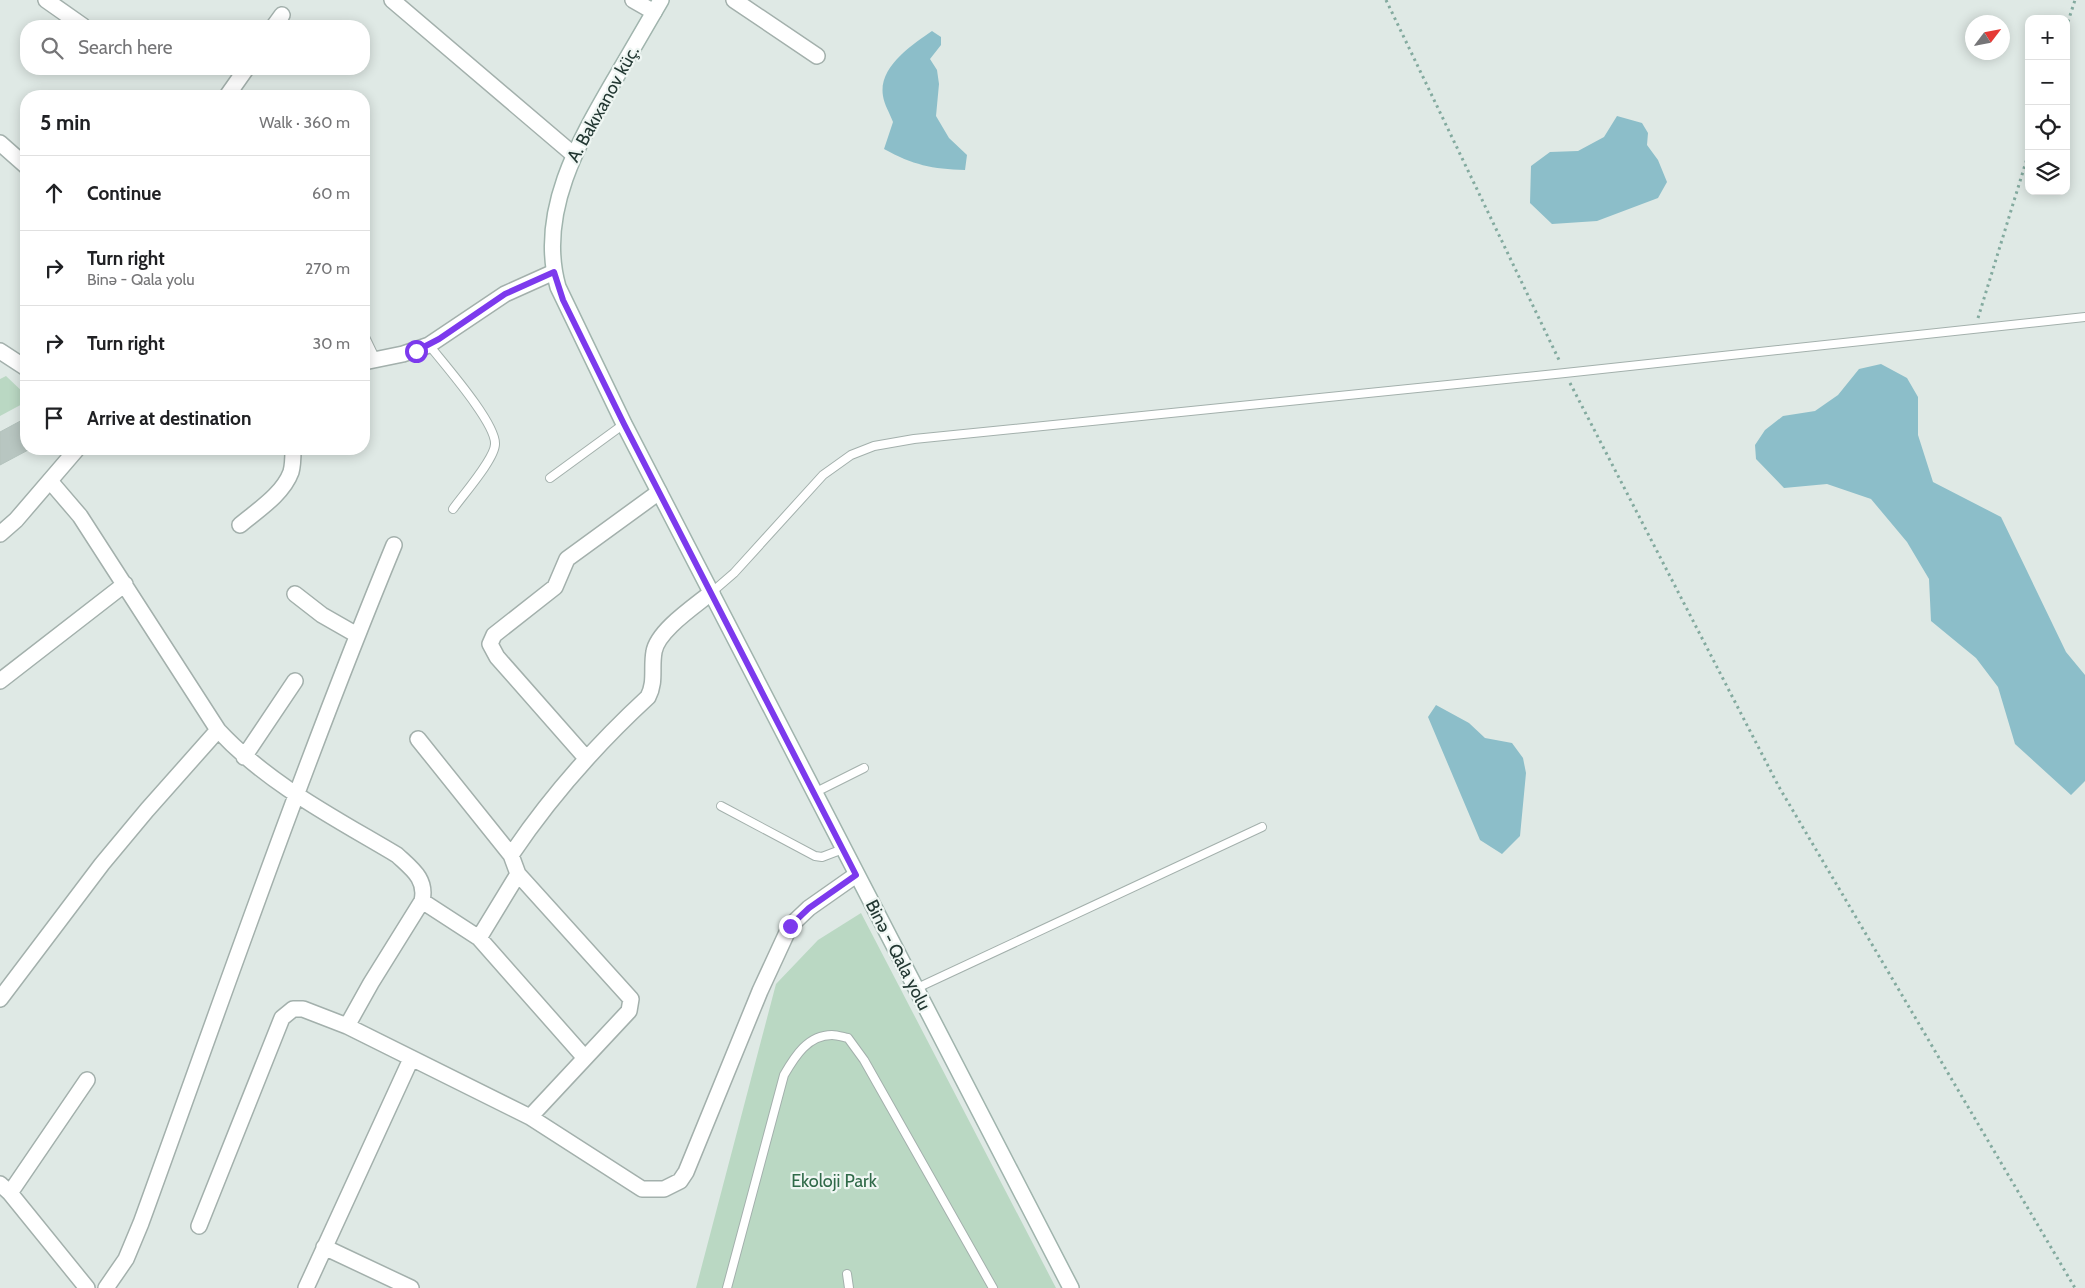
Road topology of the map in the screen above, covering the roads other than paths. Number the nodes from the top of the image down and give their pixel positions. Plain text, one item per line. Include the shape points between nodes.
1 (46, 0) edge
2 (392, 0) edge
3 (633, 0) edge
4 (734, 0) edge
5 (658, 6) edge
6 (74, 20) edge
7 (817, 56) dead end
8 (242, 75) edge
9 (231, 90) edge
10 (0, 143) edge
11 (574, 155) junction
12 (20, 161) edge
13 (554, 272) junction
14 (2085, 317) edge
15 (429, 345) junction
16 (0, 351) edge
17 (370, 361) edge
18 (20, 364) edge
19 (624, 424) junction
20 (71, 455) edge
21 (293, 455) edge
22 (550, 478) dead end
23 (50, 482) junction
24 (659, 492) junction
25 (453, 509) dead end
26 (240, 525) dead end
27 (0, 534) edge
28 (394, 545) dead end
29 (125, 584) junction
30 (712, 592) junction
31 (295, 594) dead end
32 (357, 635) junction
33 (295, 681) dead end
34 (0, 682) edge
35 (218, 730) junction
36 (418, 738) dead end
37 (244, 757) junction
38 (586, 758) junction
39 (864, 768) dead end
40 (814, 793) junction
41 (297, 795) junction
42 (721, 806) dead end
43 (1262, 827) dead end
44 (843, 849) junction
45 (510, 855) junction
46 (518, 874) junction
47 (856, 875) junction
48 (422, 901) junction
49 (479, 938) junction
50 (915, 989) junction
51 (0, 1000) edge
52 (347, 1026) junction
53 (411, 1058) junction
54 (585, 1058) junction
55 (87, 1080) dead end
56 (530, 1117) junction
57 (5, 1189) edge
58 (199, 1226) dead end
59 (324, 1247) junction
60 (848, 1274) dead end
61 (87, 1288) edge
62 (106, 1288) edge
63 (306, 1288) edge
64 (411, 1288) edge
65 (727, 1288) edge
66 (849, 1288) edge
67 (993, 1288) edge
68 (1071, 1288) edge

1 - 6 street
2 - 11 street
3 - 5 street
4 - 7 street
5 - 11 street, A. Bakıxanov küç.
8 - 9 street
10 - 12 street
11 - 13 street, A. Bakıxanov küç. via 555,222
13 - 15 street via 505,294
13 - 19 street, Binə - Qala yolu via 563,300
14 - 30 lane via 914,439 874,446 851,455 823,475 734,573
15 - 17 street
15 - 25 lane via 488,421 496,444 489,460
16 - 18 street
19 - 22 lane
19 - 24 street, Binə - Qala yolu
20 - 23 street
21 - 26 street via 287,482
23 - 27 street
23 - 29 street via 80,516
24 - 30 street, Binə - Qala yolu
24 - 38 street via 567,559 555,587 494,635 490,644 497,657
28 - 32 street
29 - 34 street
29 - 35 street
30 - 38 street via 657,640 653,684 648,697
30 - 40 street, Binə - Qala yolu
31 - 32 street via 322,615
32 - 41 street
33 - 37 street
35 - 37 street
35 - 51 street via 102,864
36 - 45 street
37 - 41 street
38 - 45 street
39 - 40 lane
40 - 44 street, Binə - Qala yolu
41 - 48 street via 397,856 419,877 424,890
41 - 62 street via 141,1223 126,1259
42 - 44 lane via 815,856 822,857
43 - 50 lane
44 - 47 street, Binə - Qala yolu
45 - 46 street
46 - 49 street
46 - 54 street via 631,999 629,1011
47 - 50 street, Binə - Qala yolu
47 - 56 street via 809,908 790,926 680,1181 664,1189 642,1189
48 - 49 street
48 - 52 street
49 - 54 street
50 - 68 street, Binə - Qala yolu
52 - 53 street
52 - 58 street via 304,1009 293,1010 282,1018
53 - 56 street
53 - 59 street
54 - 56 street
55 - 57 street
57 - 61 street
59 - 63 street
59 - 64 street
60 - 66 lane
65 - 67 lane via 784,1075 794,1057 809,1042 832,1034 848,1038 864,1060

